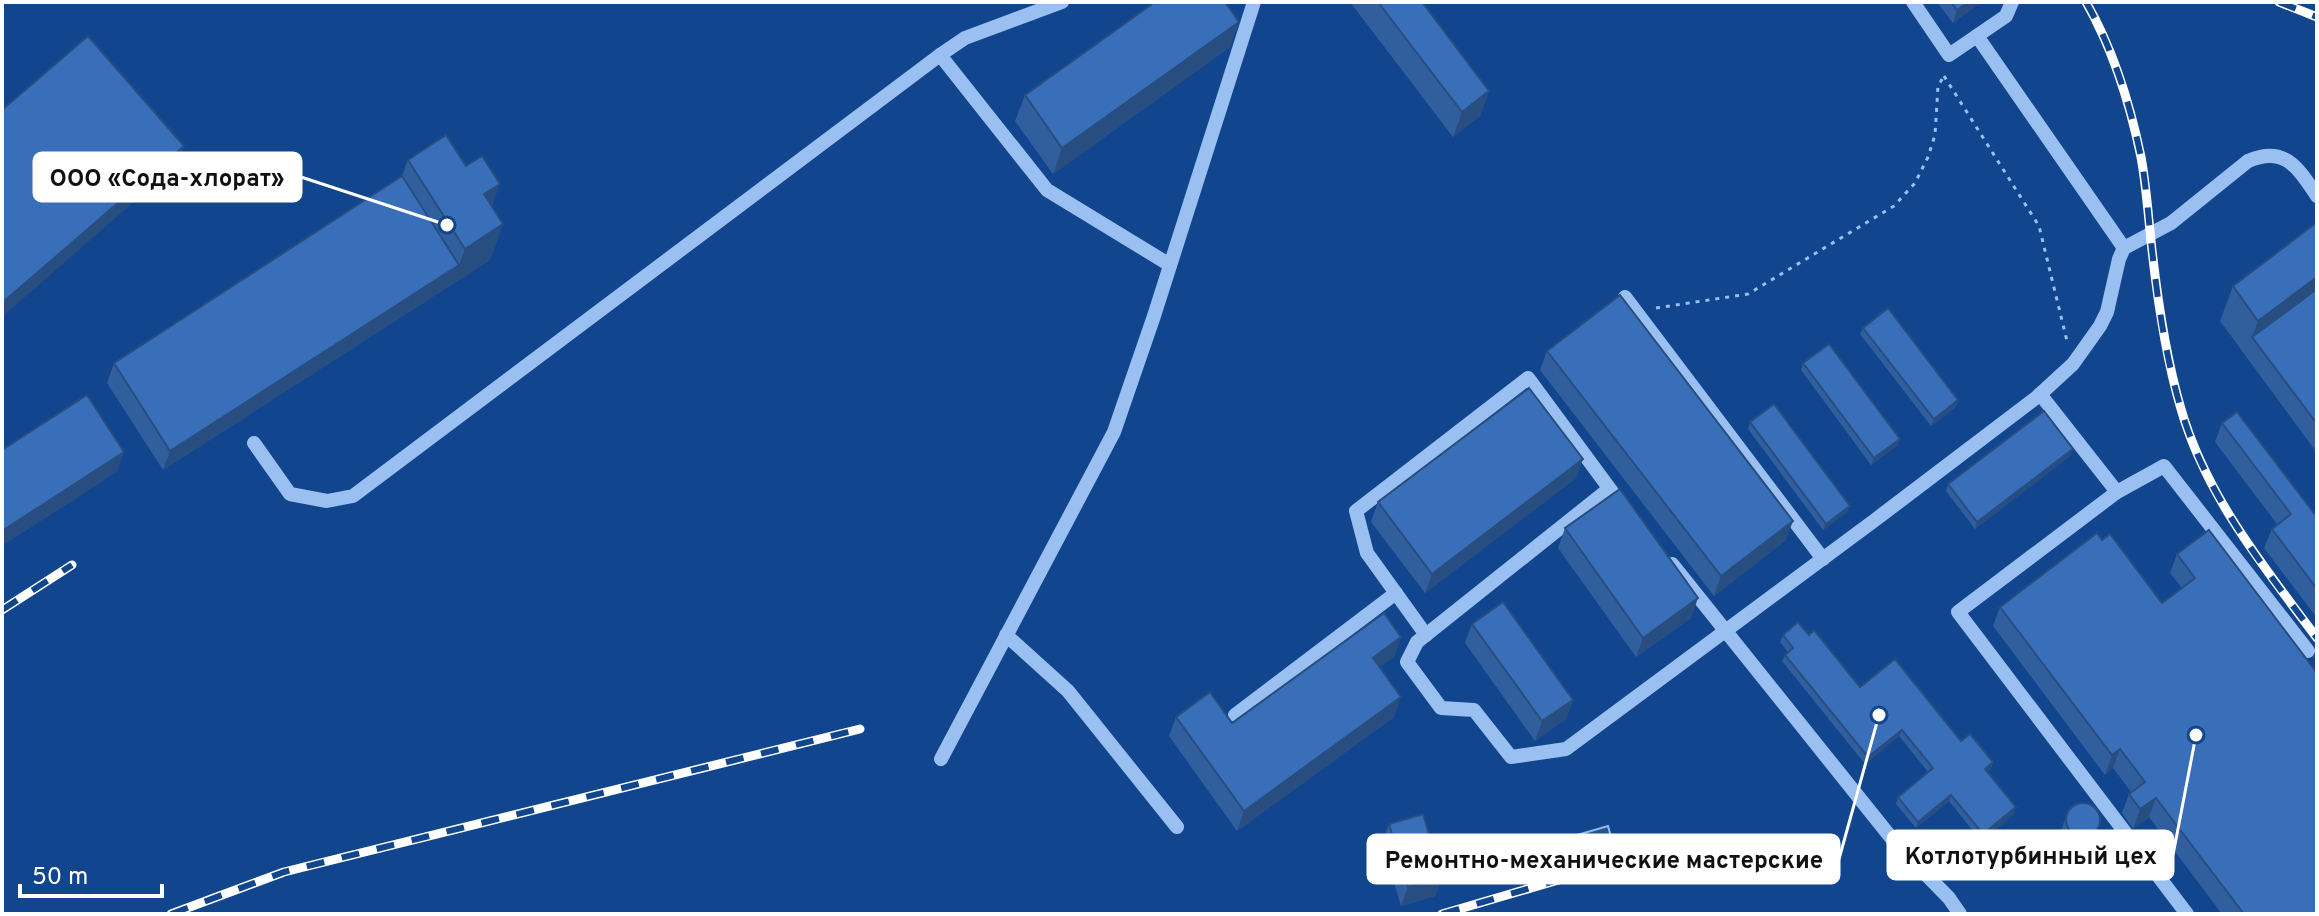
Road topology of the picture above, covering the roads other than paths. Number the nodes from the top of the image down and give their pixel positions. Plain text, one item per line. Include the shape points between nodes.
1 (1062, 2) edge
2 (1254, 2) edge
3 (1913, 2) edge
4 (2012, 2) edge
5 (1977, 36) junction
6 (940, 55) junction
7 (2317, 196) edge
8 (2124, 248) junction
9 (1170, 265) junction
10 (1625, 297) edge
11 (2040, 394) junction
12 (254, 443) dead end
13 (1609, 489) junction
14 (2117, 492) junction
15 (1629, 512) edge
16 (1658, 548) edge
17 (1823, 559) junction
18 (1396, 593) junction
19 (1727, 630) junction
20 (1006, 635) junction
21 (1426, 635) junction
22 (2308, 651) dead end
23 (1235, 715) dead end
24 (941, 759) dead end
25 (1177, 827) dead end
26 (1960, 914) edge
27 (2187, 914) edge

1 - 6 lane via 965,38
2 - 9 lane
3 - 5 lane via 1949,55
4 - 5 lane via 2006,16
5 - 8 lane
6 - 9 lane via 1047,190
6 - 12 lane via 353,496 327,501 290,494
7 - 8 lane via 2288,160 2274,154 2259,156 2171,223
8 - 11 lane via 2100,326 2073,364
9 - 20 lane via 1114,432
10 - 17 lane
11 - 14 lane
11 - 17 lane
13 - 15 lane
13 - 18 lane via 1528,378 1356,511 1367,553
13 - 21 lane
14 - 22 lane via 2164,466
14 - 27 lane via 1958,612
16 - 19 lane
17 - 19 lane
18 - 21 lane
18 - 23 lane
19 - 21 lane via 1566,749 1511,757 1474,710 1441,708 1407,662
19 - 26 lane via 1897,845
20 - 24 lane
20 - 25 lane via 1068,691

